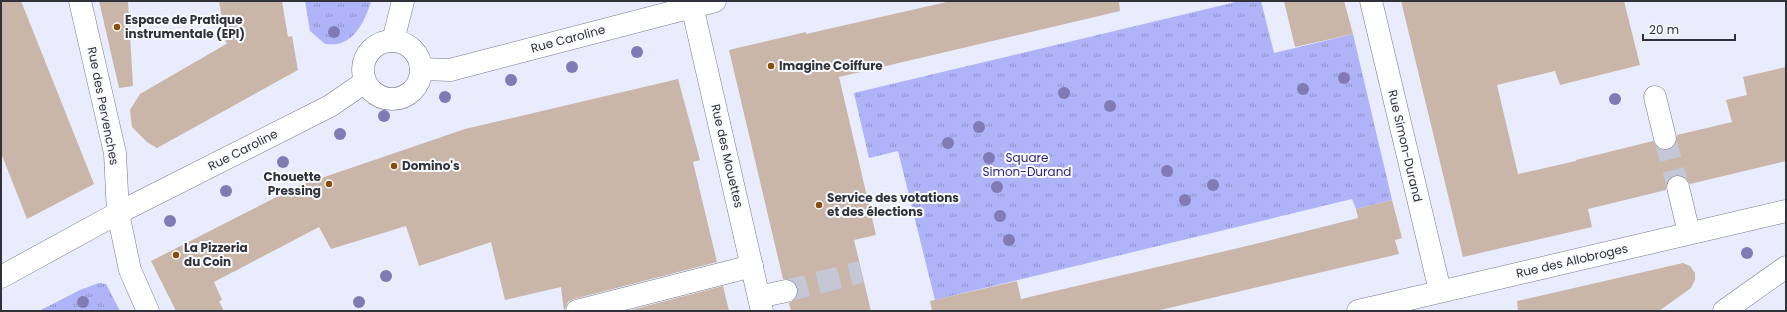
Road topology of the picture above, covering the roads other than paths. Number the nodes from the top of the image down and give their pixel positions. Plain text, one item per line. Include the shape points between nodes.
1 (80, 1) edge
2 (403, 1) edge
3 (715, 1) edge
4 (1371, 1) edge
5 (692, 3) edge
6 (393, 40) junction
7 (421, 69) junction
8 (365, 82) junction
9 (1655, 97) dead end
10 (1665, 138) tunnel mouth
11 (1678, 187) tunnel mouth
12 (1786, 211) edge
13 (118, 213) junction
14 (1689, 233) junction
15 (752, 266) junction
16 (1786, 267) edge
17 (1, 277) edge
18 (786, 291) tunnel mouth
19 (1440, 292) junction
20 (760, 304) edge
21 (148, 311) edge
22 (577, 311) edge
23 (1358, 311) edge
24 (1724, 311) edge

1 - 13 street, Rue des Pervenches via 115,153
2 - 6 street
3 - 5 street, Rue Caroline
4 - 19 street, Rue Simon-Durand
5 - 7 street, Rue Caroline via 450,70
5 - 15 street, Rue des Mouettes
6 - 7 street via 413,49 419,58
6 - 8 street via 381,42 371,49 362,70
7 - 8 street via 419,80 413,90 392,99 381,97
8 - 13 street, Rue Caroline via 330,106
9 - 10 street
11 - 14 street
12 - 14 street, Rue des Allobroges
13 - 17 street, Rue Caroline
13 - 21 street, Rue des Pervenches via 130,270
14 - 19 street, Rue des Allobroges
15 - 20 street, Rue des Mouettes
15 - 22 street
16 - 24 street
18 - 20 street
19 - 23 street, Rue des Allobroges

